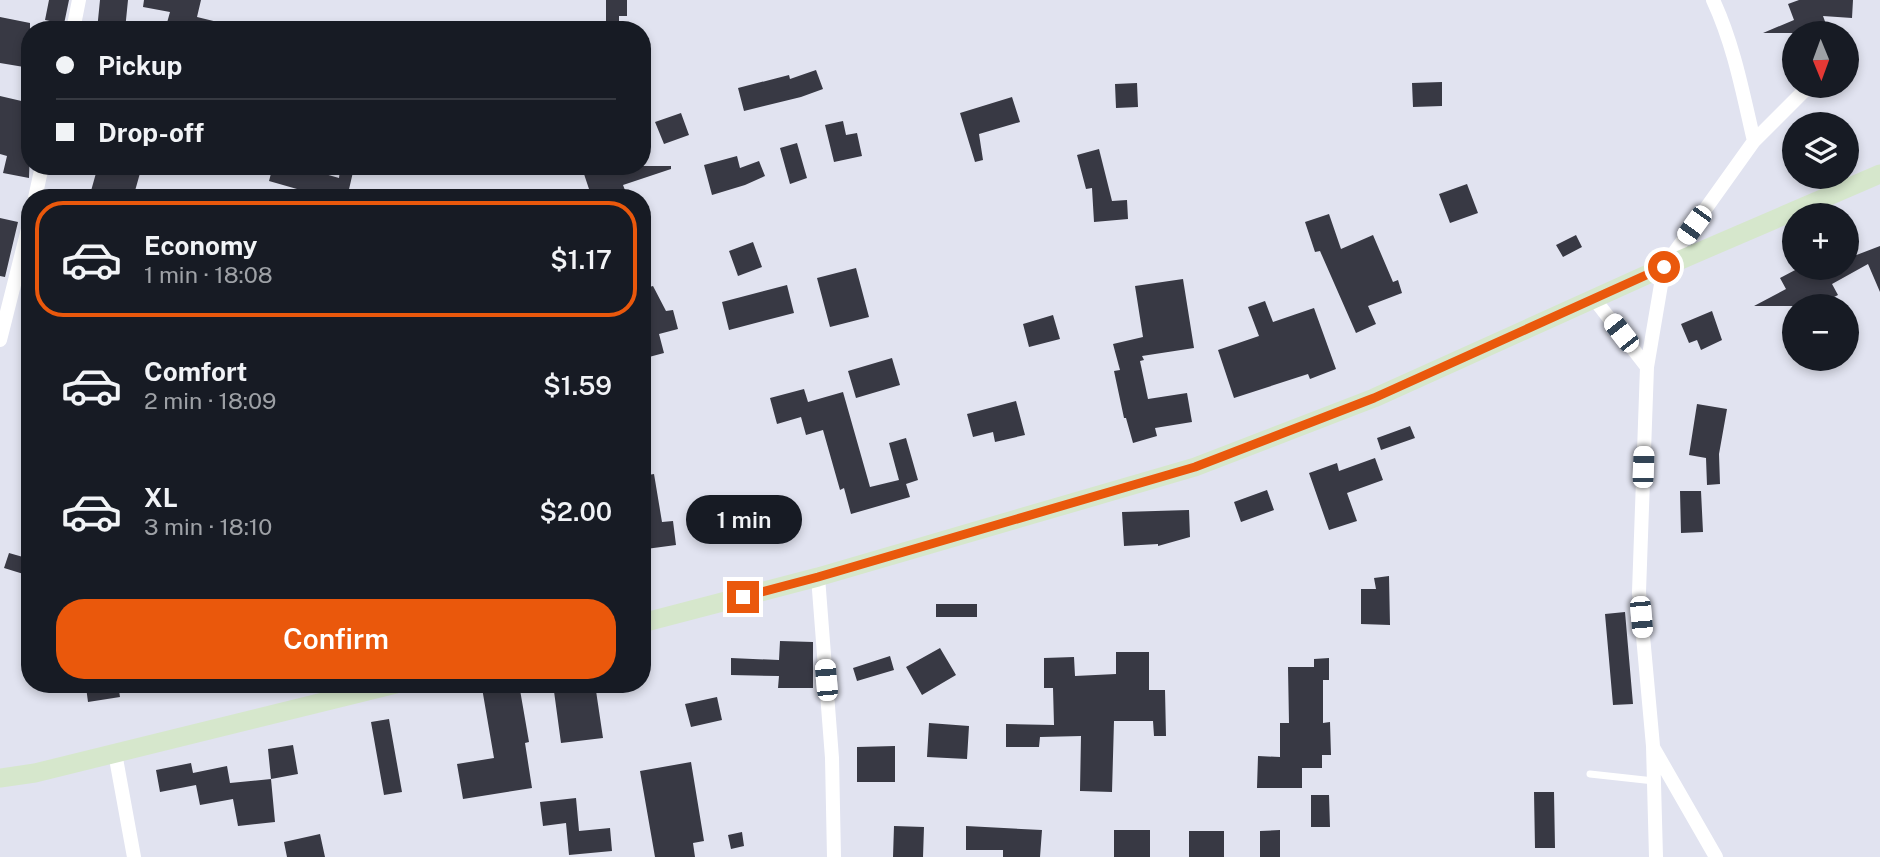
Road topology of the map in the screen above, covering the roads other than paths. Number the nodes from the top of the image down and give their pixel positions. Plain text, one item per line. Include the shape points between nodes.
1 (79, 0) edge
2 (1713, 0) edge
3 (74, 21) edge
4 (1797, 98) edge
5 (1754, 141) junction
6 (1880, 174) edge
7 (21, 257) edge
8 (1664, 267) junction
9 (1595, 300) junction
10 (0, 340) edge
11 (1647, 367) junction
12 (818, 577) junction
13 (651, 621) edge
14 (359, 693) edge
15 (1653, 746) junction
16 (115, 753) junction
17 (1590, 774) dead end
18 (0, 778) edge
19 (1654, 781) junction
20 (134, 857) edge
21 (834, 857) edge
22 (1656, 857) edge
23 (1716, 857) edge

1 - 3 street
2 - 5 street via 1739,74
4 - 5 street
5 - 8 street
6 - 8 main road
7 - 10 street
8 - 9 main road
8 - 11 street
9 - 11 street
9 - 12 main road via 1374,398 1195,467
11 - 15 street via 1639,592
12 - 13 main road
12 - 21 street via 832,758
14 - 16 main road
15 - 19 street
15 - 23 street
16 - 18 main road
16 - 20 street
17 - 19 lane
19 - 22 street

